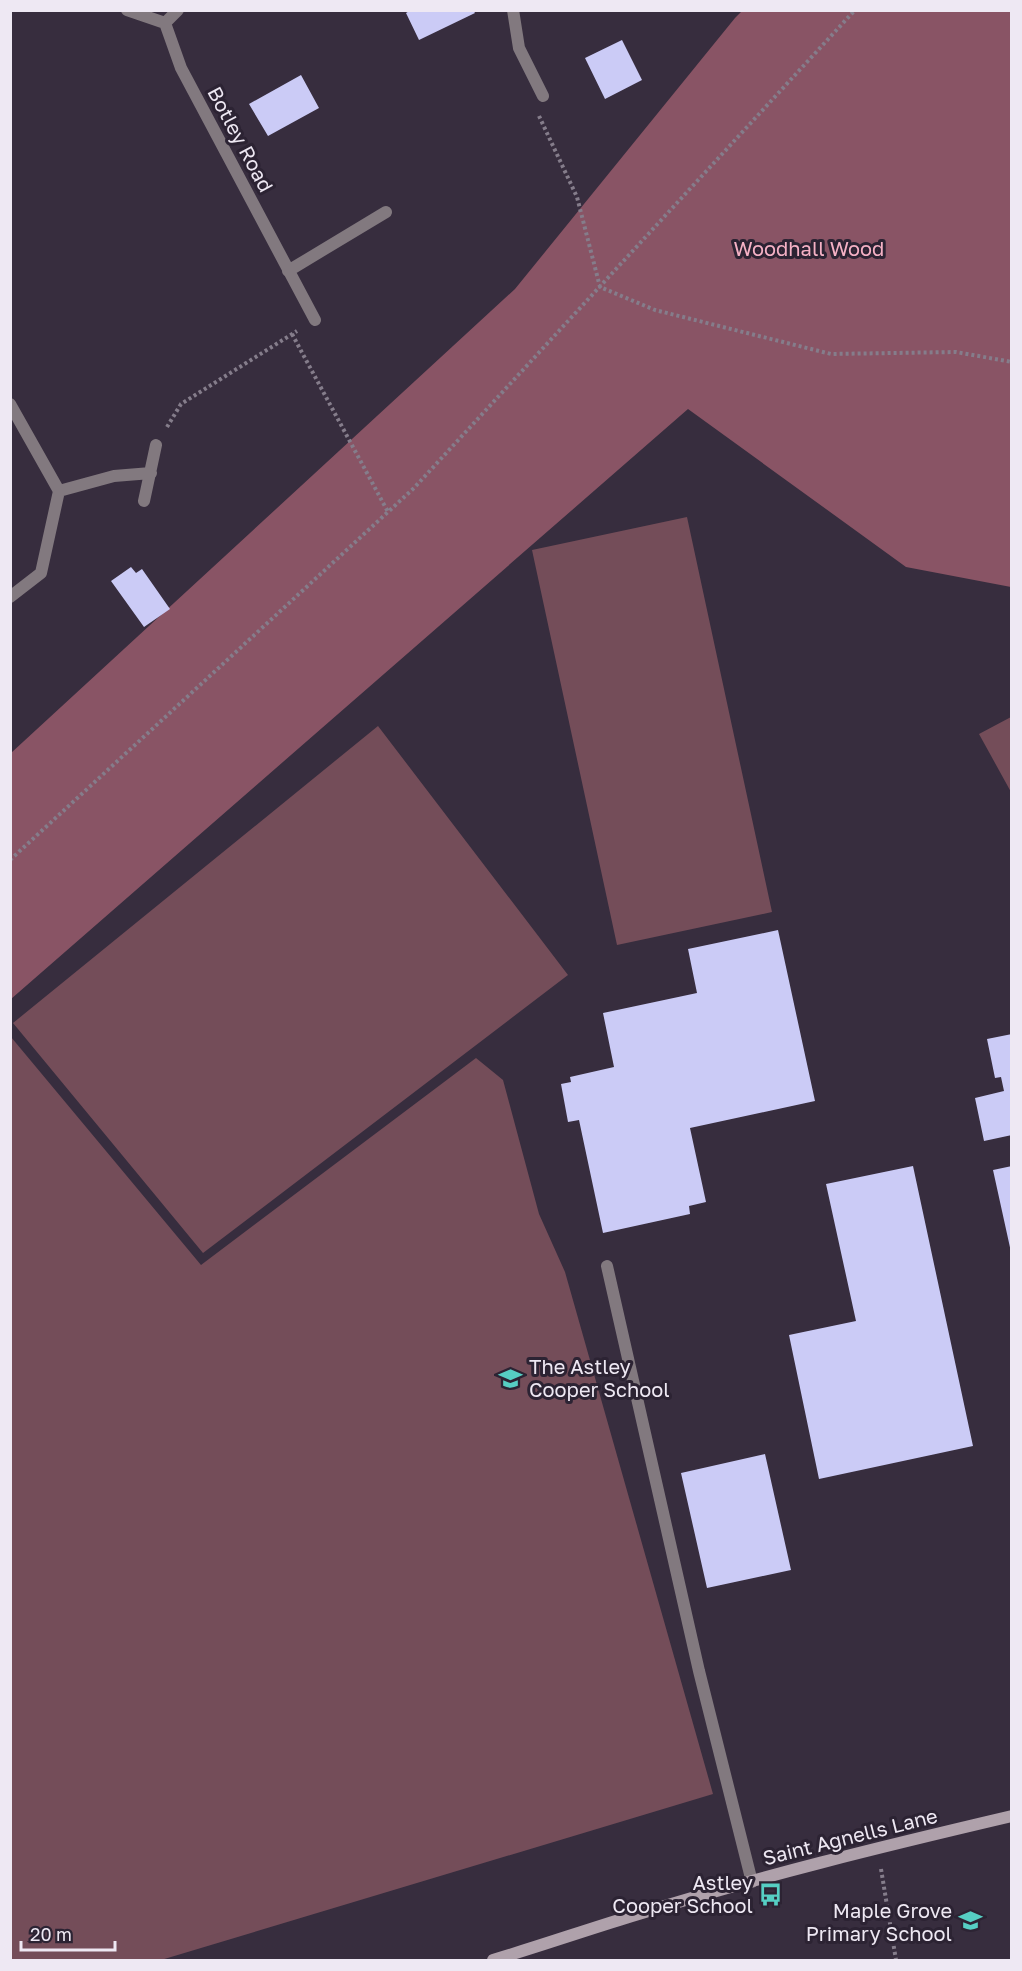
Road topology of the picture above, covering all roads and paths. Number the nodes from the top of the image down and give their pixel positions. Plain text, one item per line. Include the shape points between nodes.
1 (127, 10) edge
2 (178, 10) edge
3 (513, 10) edge
4 (855, 10) edge
5 (165, 23) junction
6 (543, 96) joint
7 (386, 212) dead end
8 (288, 271) junction
9 (600, 287) junction
10 (315, 320) joint
11 (292, 334) junction
12 (1011, 362) edge
13 (10, 404) edge
14 (156, 445) joint
15 (151, 473) junction
16 (59, 491) junction
17 (144, 501) dead end
18 (388, 512) junction
19 (10, 597) edge
20 (10, 860) edge
21 (607, 1266) dead end
22 (1011, 1816) edge
23 (877, 1848) junction
24 (752, 1882) junction
25 (502, 1959) edge
26 (896, 1960) edge

1 - 5 street
2 - 5 street
3 - 6 street via 519,48
4 - 9 path
5 - 8 street, Botley Road via 181,68
6 - 9 path via 539,118 577,197
7 - 8 street
8 - 10 street, Botley Road
9 - 12 path via 655,310 831,354 957,352
9 - 18 path
10 - 11 path
11 - 14 path via 181,404
11 - 18 path
13 - 16 street
14 - 15 street
15 - 16 street via 114,476
15 - 17 street
16 - 19 street via 41,573
18 - 20 path
21 - 24 street via 699,1671
22 - 23 street, Saint Agnells Lane
23 - 24 street, Saint Agnells Lane
23 - 26 path
24 - 25 street, Saint Agnells Lane

